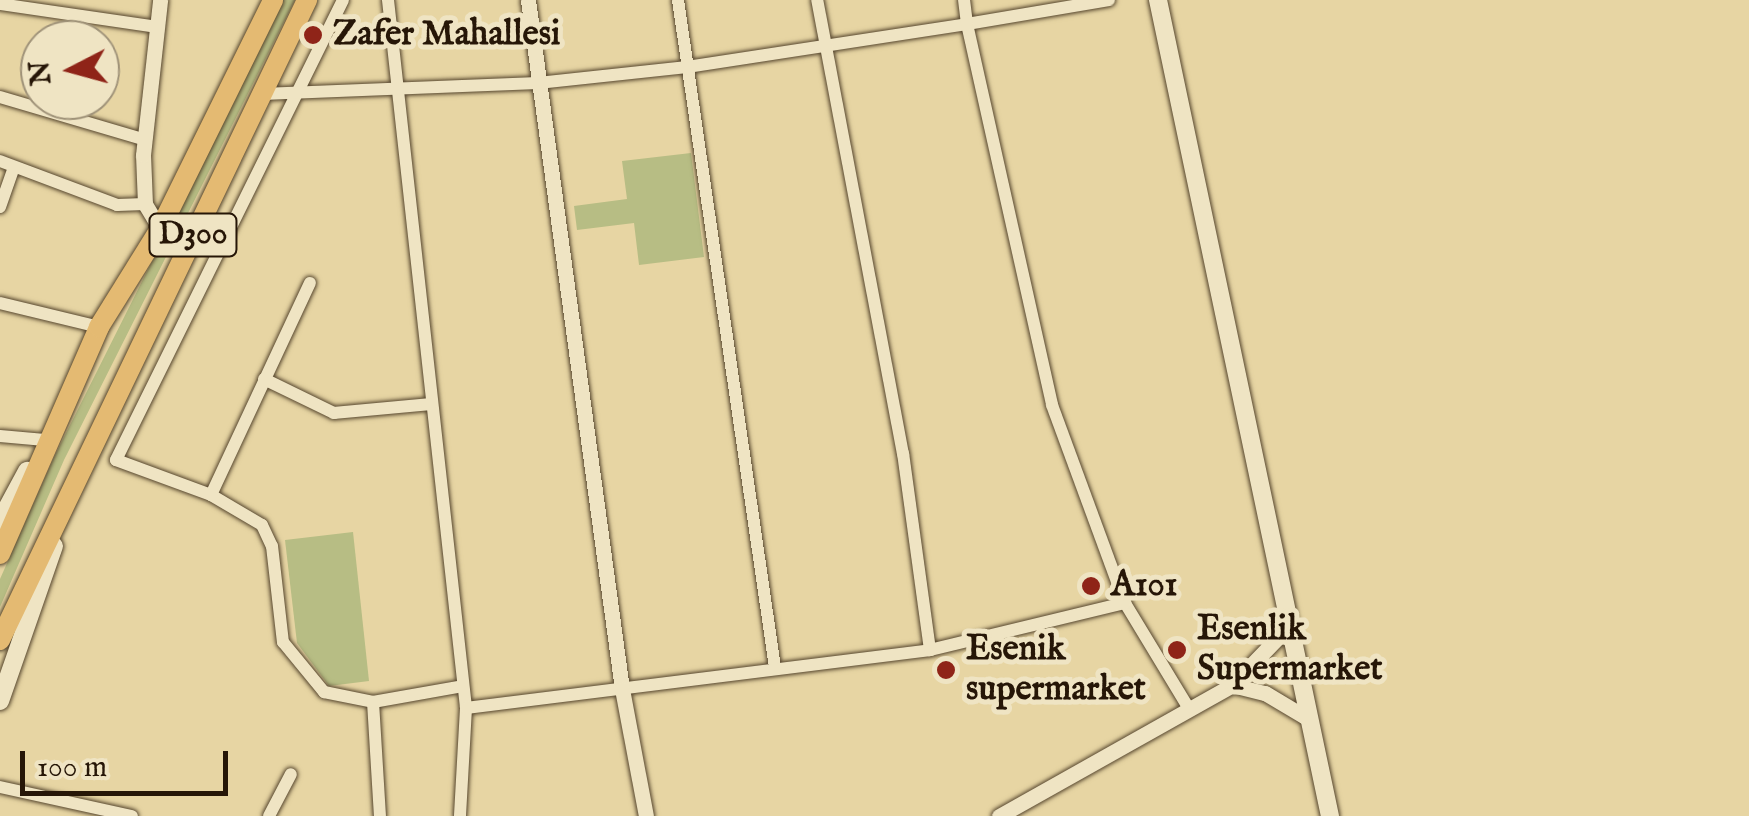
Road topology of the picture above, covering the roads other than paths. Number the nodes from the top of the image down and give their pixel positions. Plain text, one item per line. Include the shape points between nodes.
1 (160, 0) edge
2 (272, 0) edge
3 (307, 0) edge
4 (343, 0) edge
5 (388, 0) edge
6 (528, 0) edge
7 (678, 0) edge
8 (817, 0) edge
9 (964, 0) edge
10 (1109, 0) edge
11 (1158, 0) edge
12 (0, 4) edge
13 (968, 24) junction
14 (158, 27) junction
15 (824, 48) junction
16 (686, 66) junction
17 (538, 84) junction
18 (398, 91) junction
19 (262, 94) junction
20 (300, 94) junction
21 (0, 96) edge
22 (146, 140) junction
23 (7, 164) edge
24 (145, 204) junction
25 (0, 207) edge
26 (160, 228) junction
27 (310, 283) dead end
28 (0, 303) edge
29 (99, 328) junction
30 (264, 380) junction
31 (431, 404) junction
32 (0, 436) edge
33 (45, 440) junction
34 (80, 472) junction
35 (211, 495) junction
36 (0, 521) edge
37 (0, 554) edge
38 (1125, 602) junction
39 (1290, 625) junction
40 (0, 640) edge
41 (930, 650) junction
42 (775, 667) junction
43 (463, 686) junction
44 (1232, 686) junction
45 (622, 689) junction
46 (0, 701) edge
47 (373, 702) junction
48 (1188, 707) junction
49 (466, 708) junction
50 (1307, 718) junction
51 (291, 774) dead end
52 (0, 787) edge
53 (132, 816) edge
54 (269, 816) edge
55 (380, 816) edge
56 (460, 816) edge
57 (646, 816) edge
58 (999, 816) edge
59 (1330, 816) edge

1 - 14 street
2 - 26 highway, D300
3 - 19 highway, D300
4 - 20 street
5 - 18 street
6 - 17 street
7 - 16 street
8 - 15 street
9 - 13 street
10 - 13 street
11 - 39 main road
12 - 14 street
13 - 15 street
13 - 38 street via 1052,405
14 - 22 street
15 - 16 street
15 - 41 street via 903,454
16 - 17 street
16 - 42 street
17 - 18 street
17 - 45 street
18 - 20 street
18 - 31 street
19 - 20 street
19 - 34 highway, D300
20 - 35 street via 116,460
21 - 22 street
22 - 24 street
23 - 24 street via 117,204
23 - 25 street
24 - 26 street
26 - 29 highway, D300
27 - 30 street
28 - 29 street
29 - 33 highway, D300
30 - 31 street via 334,413
30 - 35 street
31 - 43 street
32 - 33 street
33 - 36 main road, D300
33 - 37 highway
34 - 40 highway
34 - 46 main road, D300
35 - 47 street via 262,524 272,546 283,642 324,692
38 - 41 street
38 - 48 street
39 - 44 street
39 - 50 main road
41 - 42 street
42 - 45 street
43 - 47 street
43 - 49 street
44 - 48 street
44 - 50 street via 1265,692
45 - 49 street
45 - 57 street
47 - 55 street
48 - 58 street
49 - 56 street
50 - 59 main road
51 - 54 street
52 - 53 street

